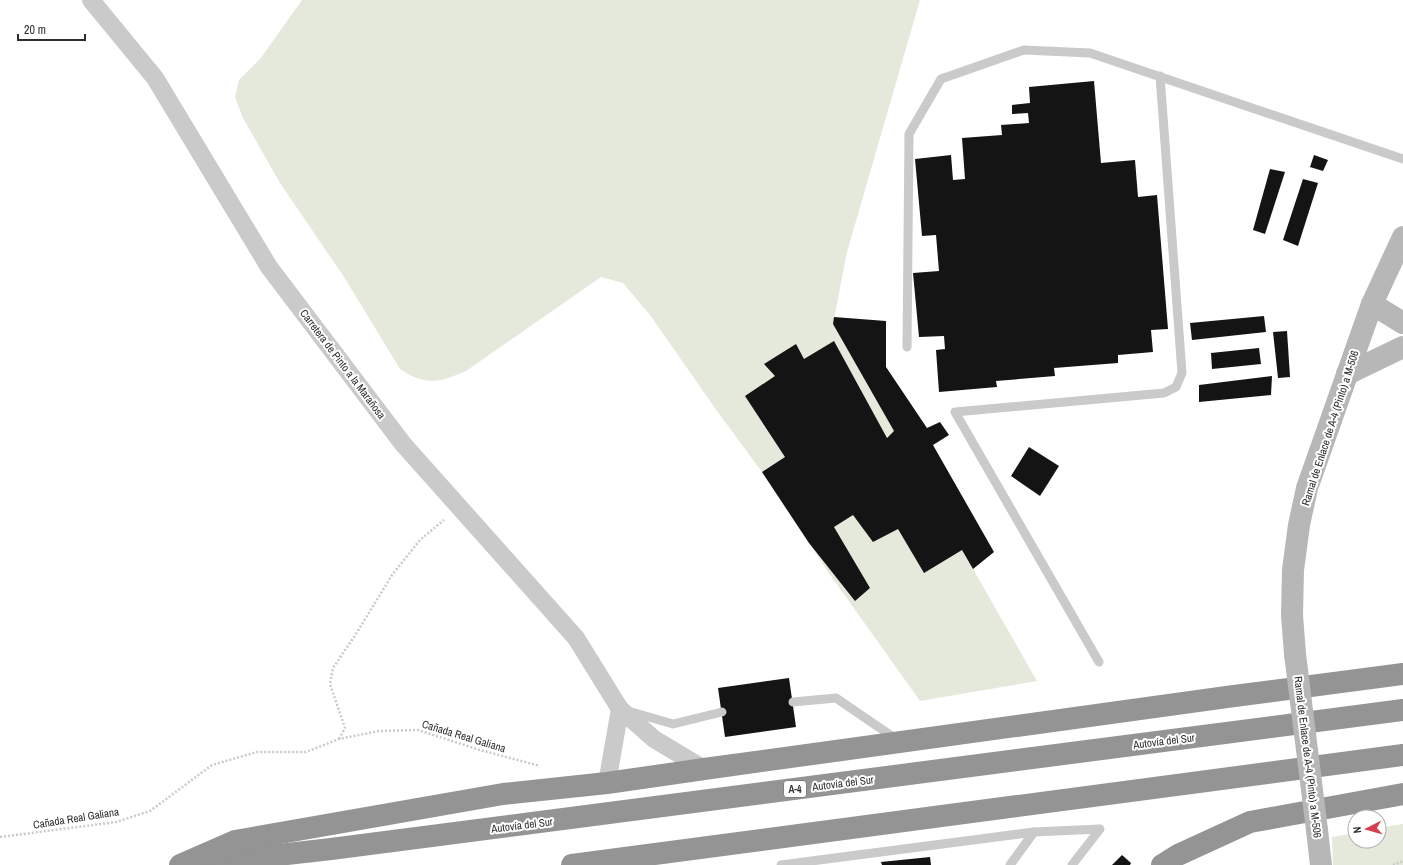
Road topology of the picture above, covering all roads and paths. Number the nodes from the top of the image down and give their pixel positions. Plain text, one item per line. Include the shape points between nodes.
1 (91, 0) edge
2 (1160, 76) junction
3 (1403, 159) edge
4 (1403, 237) edge
5 (1374, 301) junction
6 (1403, 306) edge
7 (1403, 323) edge
8 (907, 347) dead end
9 (1403, 347) edge
10 (1347, 374) junction
11 (459, 507) junction
12 (1100, 662) dead end
13 (1403, 662) edge
14 (1403, 674) edge
15 (1234, 696) junction
16 (793, 702) dead end
17 (620, 709) junction
18 (1403, 710) edge
19 (722, 712) dead end
20 (339, 739) junction
21 (901, 742) junction
22 (1403, 755) edge
23 (545, 768) dead end
24 (704, 769) junction
25 (607, 783) junction
26 (1403, 794) edge
27 (1034, 832) junction
28 (0, 837) edge
29 (1403, 861) edge
30 (822, 862) edge
31 (180, 865) edge
32 (188, 865) edge
33 (572, 865) edge
34 (780, 865) edge
35 (1010, 865) edge
36 (1072, 865) edge
37 (1162, 865) edge
38 (1321, 865) edge
39 (1393, 865) edge

1 - 11 street, Carretera de Pinto a la Marañosa via 156,78 269,267 403,444
2 - 3 lane
2 - 8 lane via 1090,53 1024,50 941,79 909,134
2 - 12 lane via 1182,373 1176,387 1164,393 955,412
4 - 5 main road, Ramal de Enlace de A-4 (Pinto) a M-506
5 - 6 main road
5 - 7 main road
5 - 10 main road, Ramal de Enlace de A-4 (Pinto) a M-506
9 - 10 main road
10 - 38 main road, Ramal de Enlace de A-4 (Pinto) a M-506, bridge via 1307,488 1293,570 1292,615 1295,654
11 - 17 street, Carretera de Pinto a la Marañosa via 576,638
11 - 20 path via 420,540 392,575 333,668 330,684 345,728
13 - 15 highway
14 - 15 highway
15 - 21 highway
16 - 21 lane via 836,698
17 - 19 lane via 672,724
17 - 24 street, Carretera de Pinto a la Marañosa via 654,739
17 - 25 street
18 - 32 highway, Autovía del Sur / A-4 via 331,849
20 - 23 path, Cañada Real Galiana via 379,731 418,730
20 - 28 path, Cañada Real Galiana via 306,752 257,752 212,765 150,810 116,822
21 - 24 highway
22 - 33 highway
24 - 25 highway
25 - 31 highway via 504,794 235,841
26 - 37 highway via 1250,822
27 - 30 lane
27 - 35 lane
27 - 36 lane via 1100,829
29 - 39 path
30 - 34 lane

